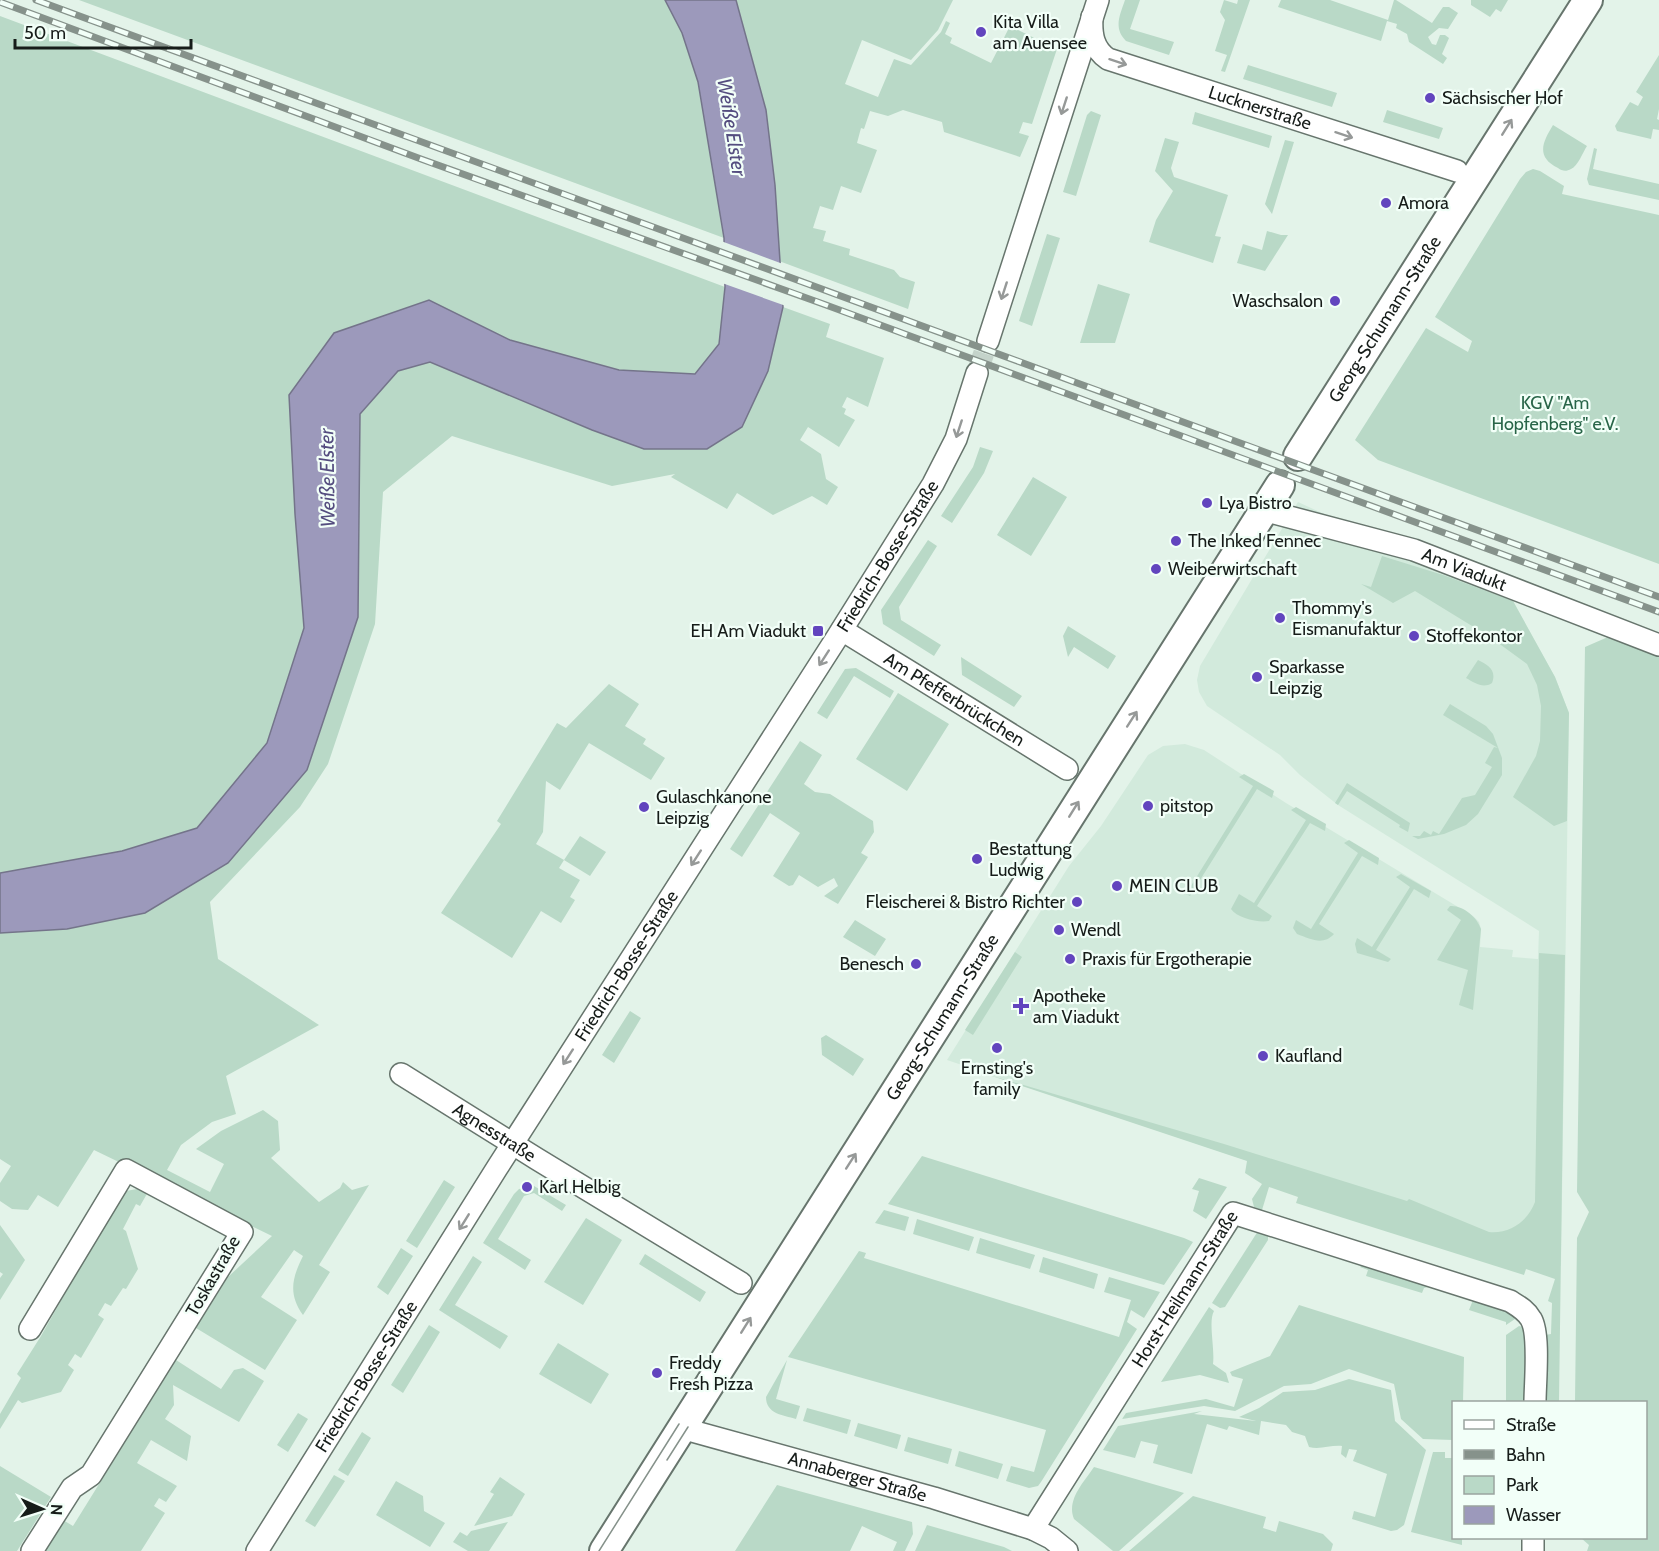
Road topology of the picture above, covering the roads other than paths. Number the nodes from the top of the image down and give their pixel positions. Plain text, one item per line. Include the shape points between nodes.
1 (1588, 0) edge
2 (1095, 9) edge
3 (1457, 171) dead end
4 (988, 341) tunnel mouth
5 (977, 373) tunnel mouth
6 (1298, 456) dead end
7 (1280, 485) dead end
8 (1263, 510) junction
9 (842, 630) junction
10 (1659, 645) edge
11 (1067, 769) dead end
12 (401, 1074) dead end
13 (512, 1144) junction
14 (741, 1283) dead end
15 (30, 1329) dead end
16 (1535, 1401) edge
17 (681, 1428) junction
18 (1033, 1529) junction
19 (32, 1551) edge
20 (257, 1551) edge
21 (604, 1551) edge
22 (1067, 1551) edge

6 -> 1 main road, Georg-Schumann-Straße
2 -> 3 street, Lucknerstraße via 1094,42 1108,59
2 -> 4 street
5 -> 9 street, Friedrich-Bosse-Straße via 956,439 933,484
7 - 8 main road, Georg-Schumann-Straße
8 - 10 street, Am Viadukt via 1414,550
17 -> 8 main road, Georg-Schumann-Straße
9 - 11 street, Am Pfefferbrückchen
9 -> 13 street, Friedrich-Bosse-Straße
12 - 13 street, Agnesstraße
13 - 14 street, Agnesstraße
13 -> 20 street, Friedrich-Bosse-Straße
15 - 19 street, Toskastraße via 126,1170 242,1232 91,1475 72,1488
16 - 18 street, Horst-Heilmann-Straße via 1533,1320 1510,1301 1233,1213
17 - 18 street, Annaberger Straße
17 - 21 main road, Georg-Schumann-Straße
18 - 22 street, Annaberger Straße

